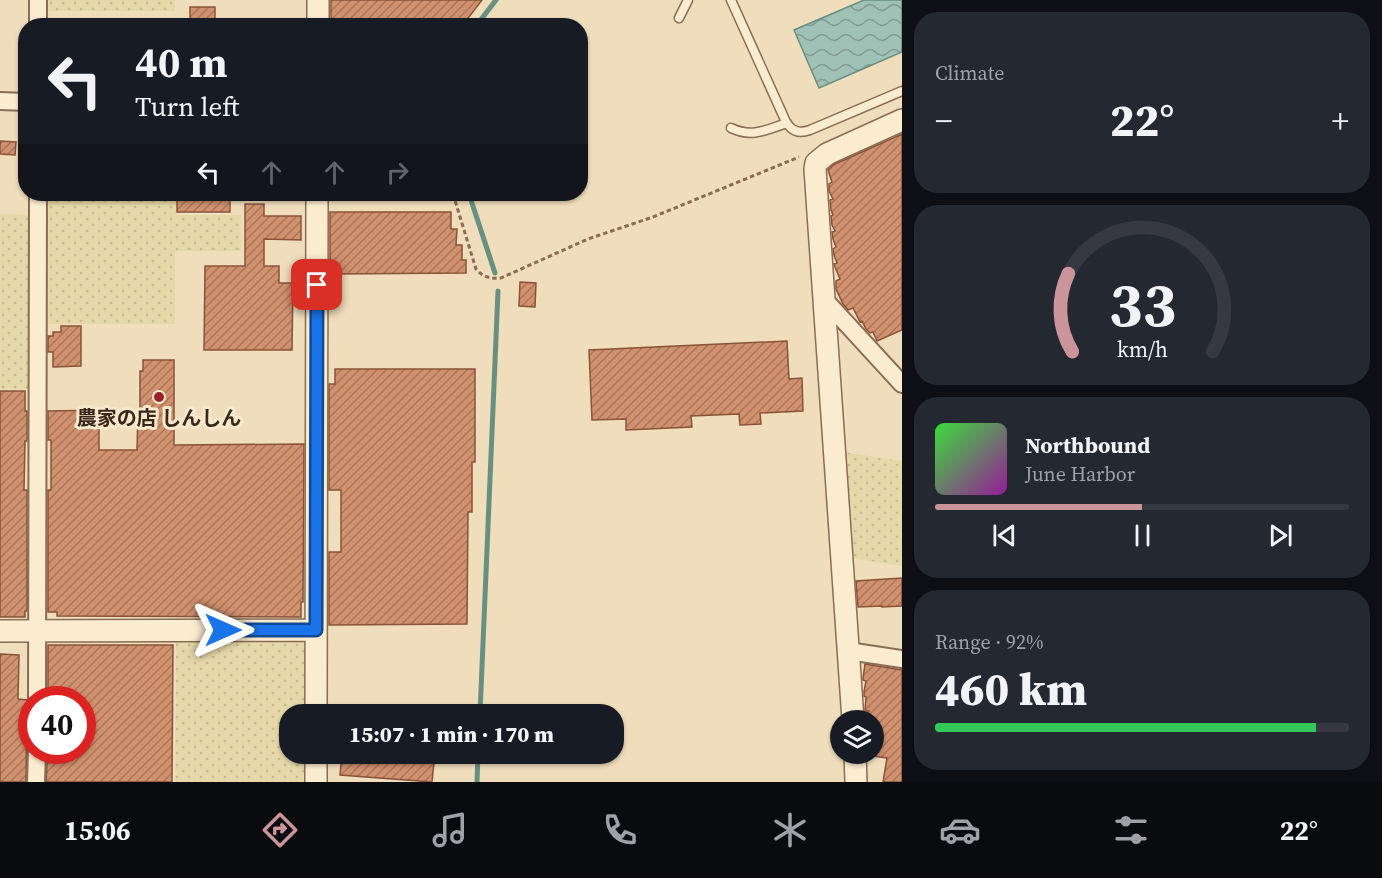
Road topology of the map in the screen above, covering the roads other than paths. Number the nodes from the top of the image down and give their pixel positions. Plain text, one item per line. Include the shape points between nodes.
1 (38, 0) edge
2 (318, 0) edge
3 (688, 0) edge
4 (730, 0) edge
5 (38, 18) edge
6 (318, 18) edge
7 (679, 18) dead end
8 (902, 91) edge
9 (0, 101) edge
10 (18, 102) edge
11 (902, 120) edge
12 (787, 123) junction
13 (731, 128) dead end
14 (38, 201) edge
15 (317, 201) edge
16 (823, 298) junction
17 (902, 384) edge
18 (316, 630) junction
19 (0, 631) edge
20 (37, 631) junction
21 (848, 651) junction
22 (902, 659) edge
23 (37, 686) edge
24 (316, 704) edge
25 (852, 710) edge
26 (37, 764) edge
27 (316, 764) edge
28 (855, 764) edge
29 (36, 782) edge
30 (316, 782) edge
31 (856, 782) edge

1 - 5 street
2 - 6 street
3 - 7 lane
4 - 12 lane
8 - 12 lane via 803,133
9 - 10 street
11 - 16 street via 827,154 816,163
12 - 13 lane via 749,134
14 - 20 street
15 - 18 street
16 - 17 street
16 - 21 street
18 - 20 street
18 - 24 street
19 - 20 street
20 - 23 street
21 - 22 street
21 - 25 street
26 - 29 street
27 - 30 street
28 - 31 street

